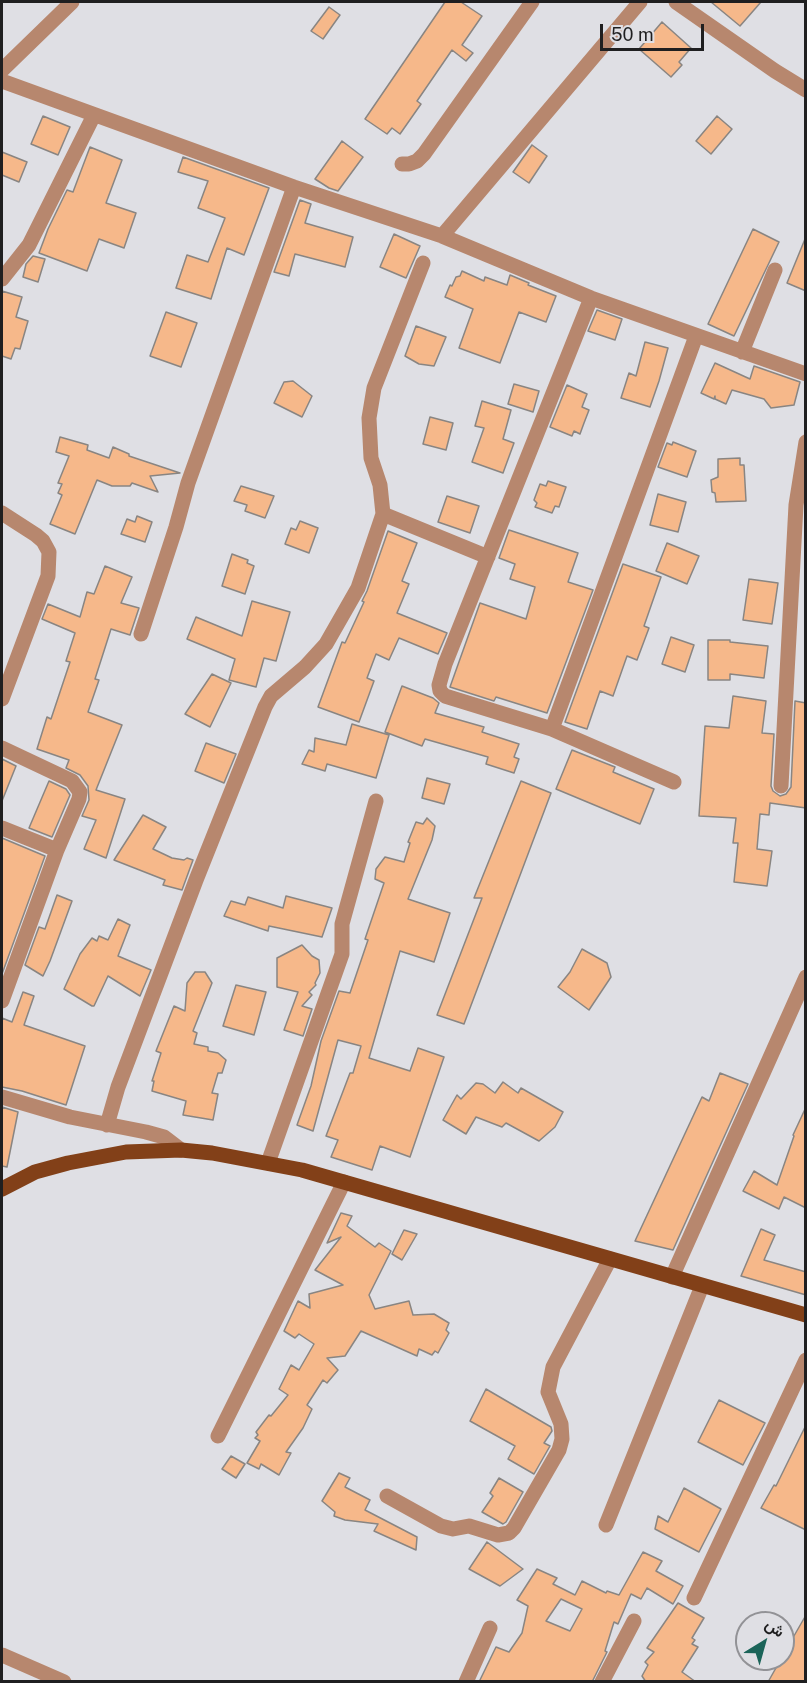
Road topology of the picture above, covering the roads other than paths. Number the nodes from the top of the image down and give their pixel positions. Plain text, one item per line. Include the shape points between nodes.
1 (72, 2) edge
2 (532, 2) edge
3 (640, 2) edge
4 (676, 2) edge
5 (2, 70) edge
6 (2, 81) edge
7 (806, 90) edge
8 (94, 115) junction
9 (402, 164) dead end
10 (294, 187) junction
11 (442, 236) junction
12 (423, 263) dead end
13 (775, 270) dead end
14 (2, 279) edge
15 (591, 298) junction
16 (696, 336) junction
17 (742, 352) junction
18 (806, 374) edge
19 (806, 442) edge
20 (2, 513) edge
21 (382, 514) junction
22 (488, 557) junction
23 (141, 634) dead end
24 (2, 699) edge
25 (552, 729) junction
26 (2, 748) edge
27 (674, 782) dead end
28 (781, 786) dead end
29 (376, 801) dead end
30 (2, 828) edge
31 (57, 850) junction
32 (806, 977) edge
33 (2, 1001) edge
34 (2, 1097) edge
35 (107, 1125) junction
36 (181, 1150) junction
37 (267, 1163) junction
38 (344, 1182) junction
39 (2, 1189) edge
40 (610, 1259) junction
41 (672, 1277) junction
42 (702, 1286) junction
43 (806, 1315) edge
44 (806, 1360) edge
45 (218, 1436) dead end
46 (387, 1496) dead end
47 (606, 1525) dead end
48 (694, 1598) dead end
49 (634, 1621) dead end
50 (490, 1629) dead end
51 (2, 1655) edge
52 (64, 1682) edge
53 (466, 1682) edge
54 (602, 1682) edge

1 - 5 street
2 - 9 street via 424,154 417,161
3 - 11 street
4 - 7 street
6 - 8 street
8 - 10 street
8 - 14 street via 29,245
10 - 11 street
10 - 23 street via 188,483
11 - 15 street
12 - 21 street via 374,388 369,418 371,458 380,484
13 - 17 street
15 - 16 street
15 - 22 street
16 - 17 street
16 - 25 street
17 - 18 street
19 - 28 street via 796,505
20 - 24 street via 43,541 49,552 48,576
21 - 22 street
21 - 35 street via 358,588 326,644 271,696 265,707 195,880
22 - 25 street via 445,664 440,691 445,696
25 - 27 street
26 - 31 street via 78,787 79,799
29 - 37 street via 342,924 342,954
30 - 31 street
31 - 33 street
32 - 41 street
34 - 35 street
35 - 36 street via 164,1137
36 - 37 main road
36 - 39 main road via 126,1152 69,1163 35,1172
37 - 38 main road
38 - 40 main road
38 - 45 street
40 - 41 main road
40 - 46 street via 553,1367 548,1392 561,1424 562,1439 514,1528 498,1535 469,1526 453,1529
41 - 42 main road
42 - 43 main road
42 - 47 street
44 - 48 street
49 - 54 street
50 - 53 street
51 - 52 street

